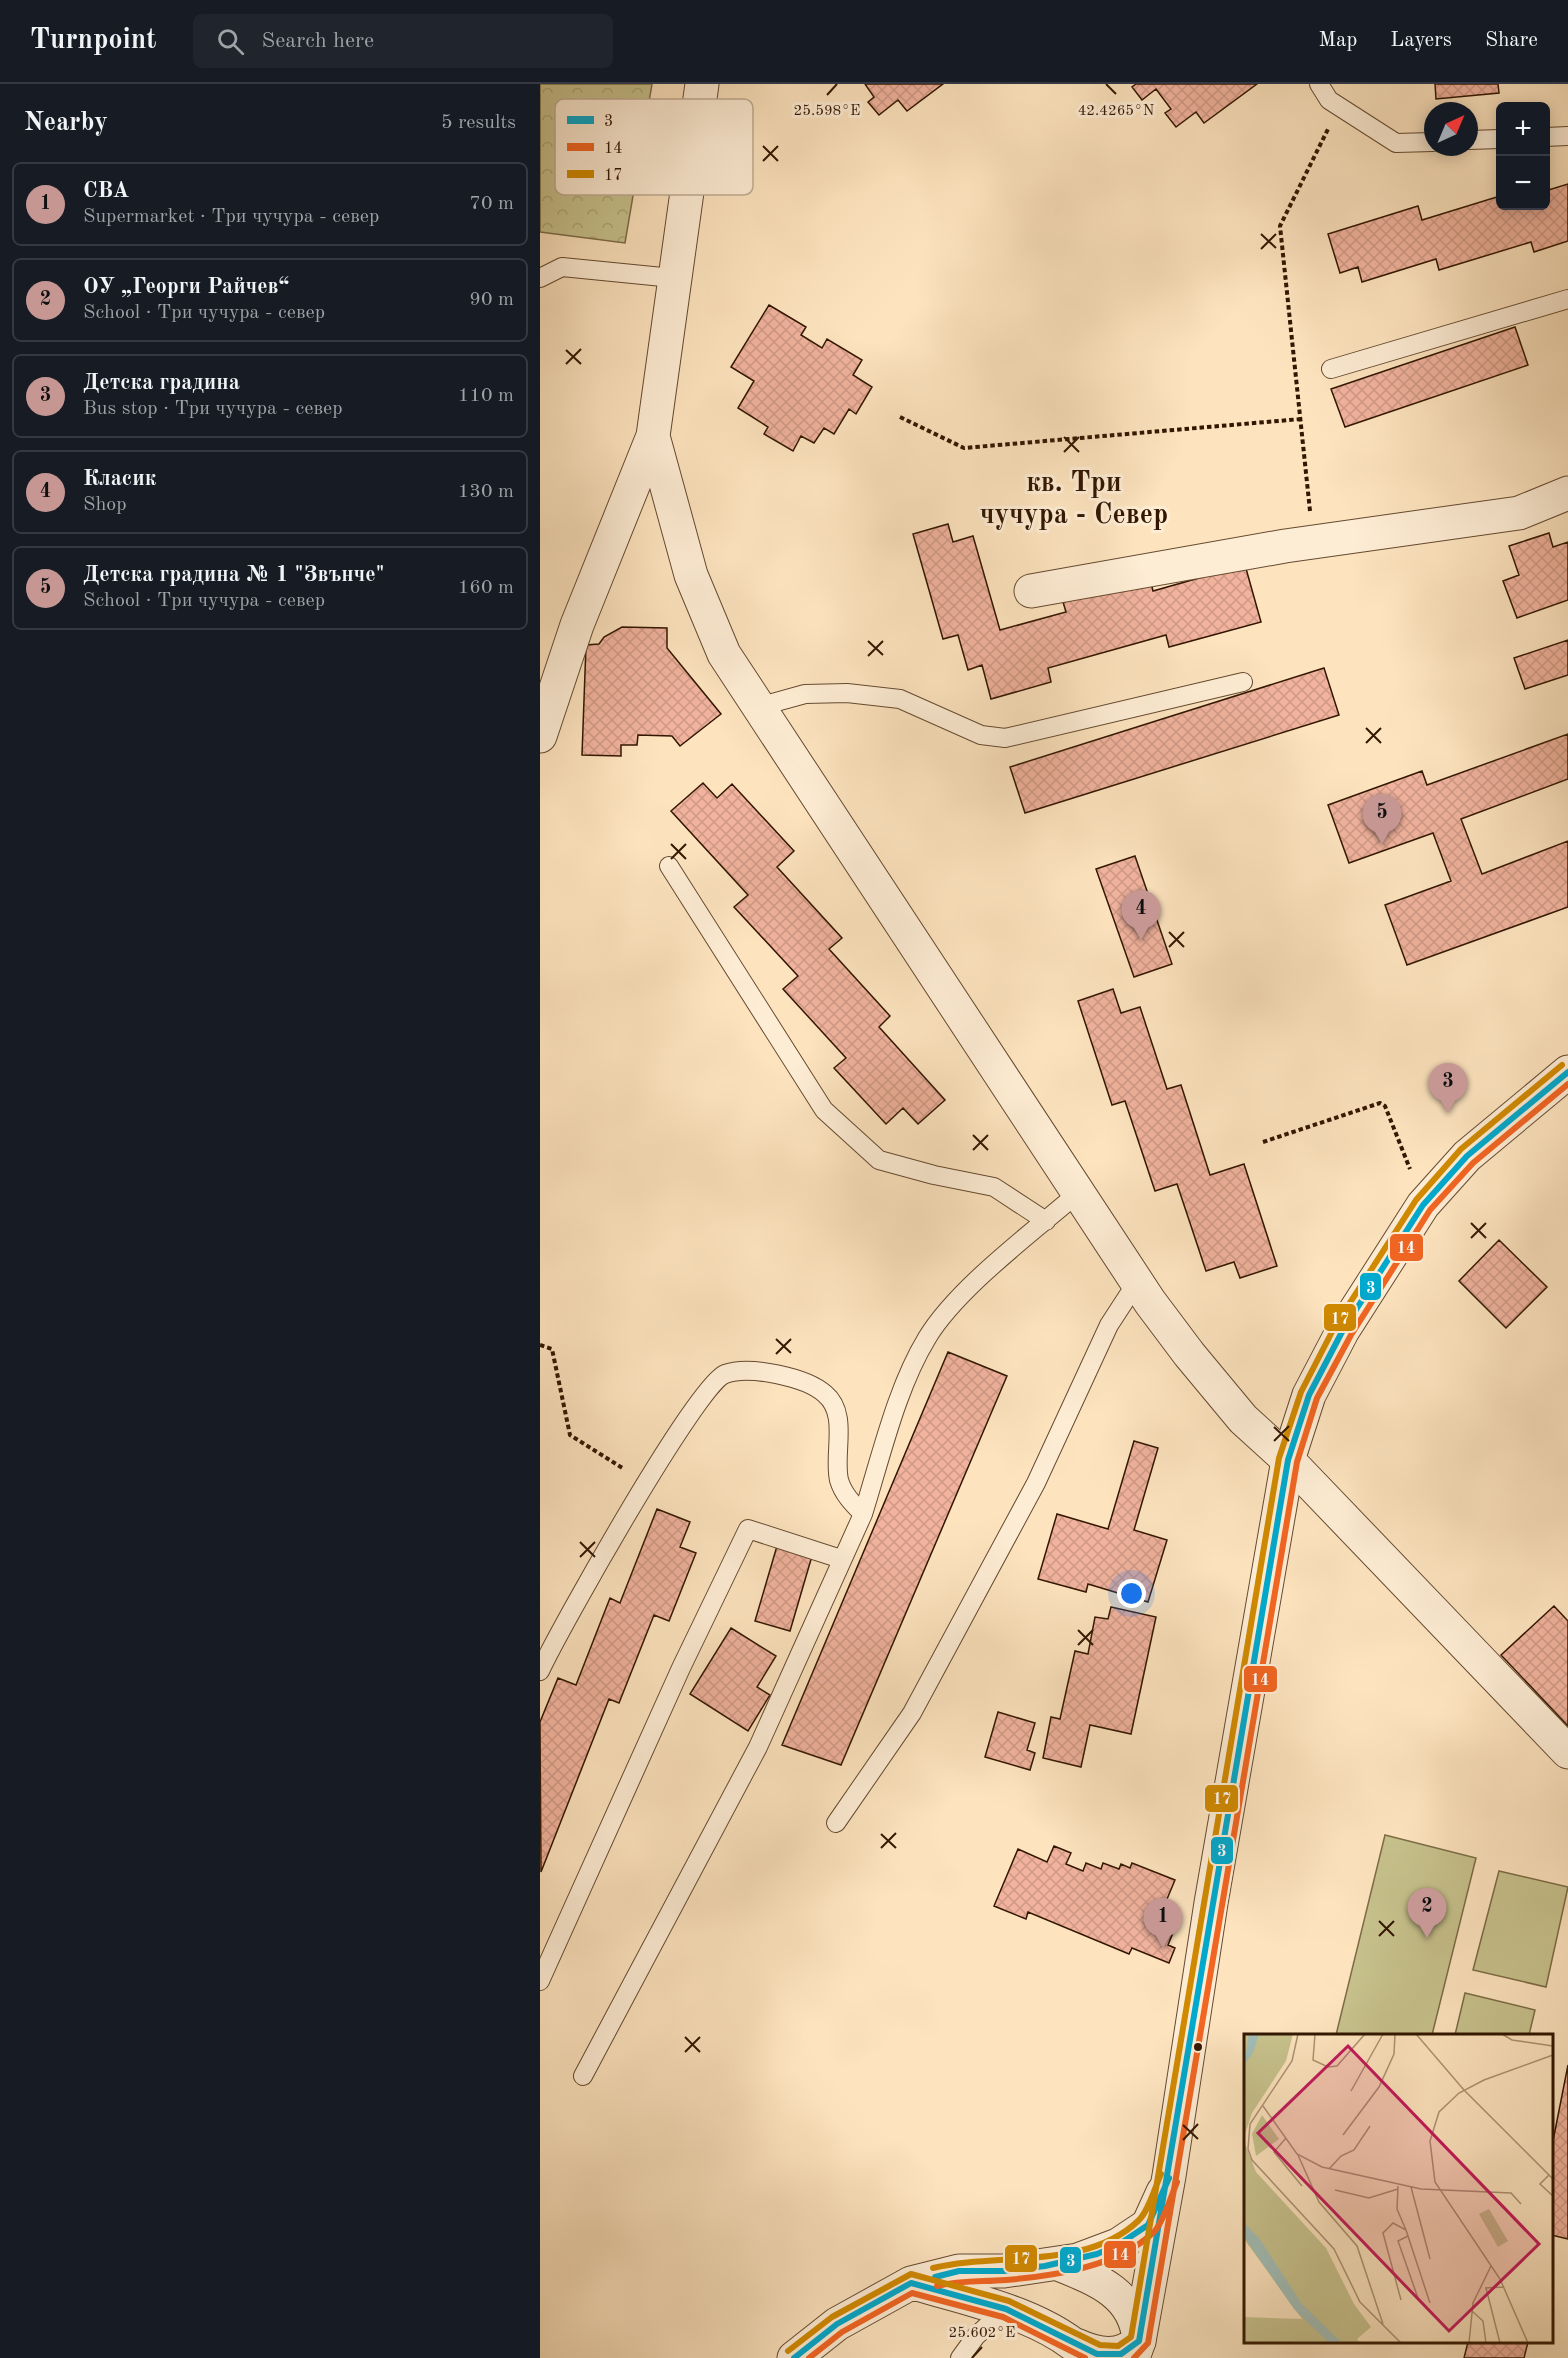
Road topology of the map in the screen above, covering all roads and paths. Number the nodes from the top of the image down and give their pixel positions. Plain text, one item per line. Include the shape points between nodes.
1 (702, 84) edge
2 (1318, 84) edge
3 (700, 99) edge
4 (1339, 107) junction
5 (1568, 136) edge
6 (1550, 137) edge
7 (1496, 139) edge
8 (1478, 140) edge
9 (1424, 142) edge
10 (685, 195) edge
11 (540, 278) edge
12 (673, 278) junction
13 (1568, 299) edge
14 (1331, 369) dead end
15 (900, 417) dead end
16 (1300, 419) junction
17 (653, 436) junction
18 (1568, 493) edge
19 (1313, 542) junction
20 (1031, 591) dead end
21 (1243, 682) dead end
22 (758, 707) junction
23 (540, 736) edge
24 (669, 867) dead end
25 (1568, 1072) edge
26 (1263, 1142) dead end
27 (1078, 1193) junction
28 (1424, 1205) junction
29 (1046, 1221) junction
30 (1137, 1282) junction
31 (540, 1345) edge
32 (1288, 1460) junction
33 (647, 1483) junction
34 (863, 1514) junction
35 (841, 1559) junction
36 (540, 1671) edge
37 (1568, 1752) edge
38 (836, 1823) dead end
39 (540, 1981) edge
40 (584, 2076) dead end
41 (1169, 2176) junction
42 (1058, 2264) junction
43 (911, 2283) junction
44 (1006, 2309) junction
45 (1136, 2349) edge
46 (1083, 2352) edge
47 (794, 2358) edge
48 (960, 2358) edge

1 - 3 street
2 - 4 lane
4 - 9 lane via 1396,143
4 - 16 path via 1280,226
5 - 6 lane
7 - 8 lane
10 - 12 street
11 - 12 lane via 562,267
12 - 17 street
13 - 14 lane
15 - 16 path via 964,448
16 - 19 path
17 - 22 street via 691,575 724,654
17 - 23 street via 577,625
18 - 19 street via 1519,513
19 - 20 street
21 - 22 lane via 1005,738 981,735 900,699 847,693 805,694
22 - 27 street
24 - 29 lane via 825,1110 879,1160 994,1187
25 - 28 street via 1467,1156
26 - 28 path via 1380,1103 1385,1106
27 - 29 lane
27 - 30 street
28 - 32 street via 1338,1339 1309,1395
29 - 34 lane via 959,1297 928,1335 913,1364
30 - 32 street via 1243,1419
30 - 38 lane via 1109,1325 1036,1483 912,1713
31 - 33 path via 552,1349 570,1435
32 - 37 street
32 - 41 street via 1211,1903
33 - 34 lane via 705,1392 723,1374 764,1372 816,1388 837,1408 840,1482 849,1500
33 - 36 lane
34 - 35 lane
35 - 39 lane via 748,1529
35 - 40 lane via 758,1747
41 - 42 street via 1148,2225 1137,2234 1097,2254
41 - 45 street
42 - 43 street via 1004,2271 959,2271
42 - 45 street via 1093,2279 1122,2298 1135,2318
43 - 44 street
43 - 47 street via 837,2324
44 - 46 street
44 - 48 lane via 976,2336
45 - 46 street via 1112,2357

